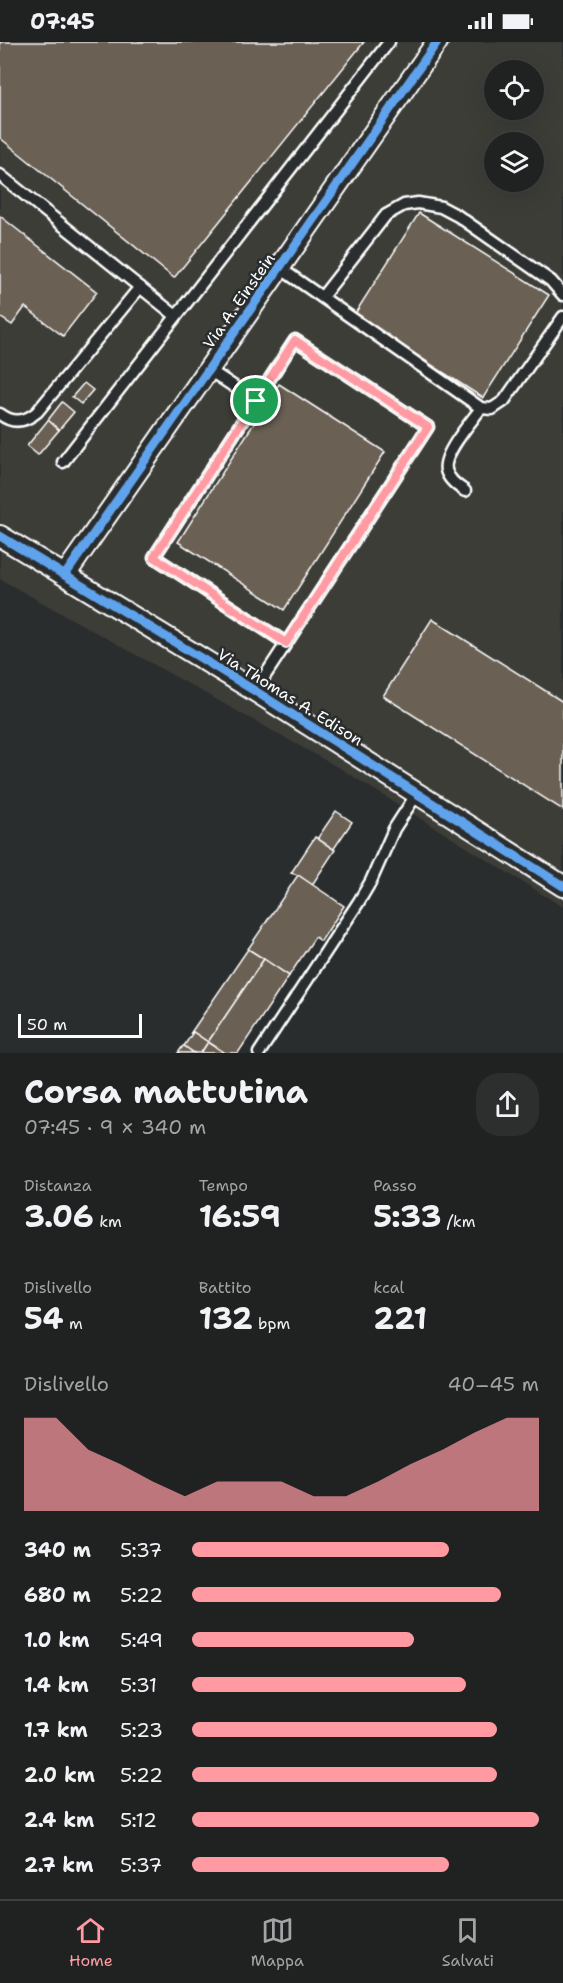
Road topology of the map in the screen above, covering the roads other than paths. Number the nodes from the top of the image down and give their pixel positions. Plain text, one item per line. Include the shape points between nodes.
1 (389, 42) edge
2 (437, 42) edge
3 (0, 175) edge
4 (280, 268) junction
5 (140, 287) junction
6 (563, 294) edge
7 (322, 297) junction
8 (176, 316) junction
9 (563, 317) edge
10 (209, 370) junction
11 (256, 401) junction
12 (481, 408) junction
13 (0, 414) edge
14 (63, 462) dead end
15 (465, 491) dead end
16 (0, 536) edge
17 (64, 575) junction
18 (286, 643) junction
19 (255, 691) junction
20 (416, 795) junction
21 (563, 886) edge
22 (259, 1053) edge

1 - 8 lane
2 - 4 street, Via A. Einstein
3 - 5 lane
4 - 7 lane
4 - 10 street, Via A. Einstein
5 - 8 lane
5 - 13 lane via 37,412 16,421
6 - 7 lane via 551,281 458,216 441,207 418,203 404,205 386,215
7 - 12 lane
8 - 14 lane
9 - 12 lane via 504,401 492,409
10 - 11 lane
10 - 17 street, Via A. Einstein
11 - 18 lane via 154,557
11 - 18 lane via 295,340 428,427
12 - 15 lane via 445,462 452,481
16 - 17 street, Via Thomas A. Edison
17 - 19 street, Via Thomas A. Edison
18 - 19 lane
19 - 20 street, Via Thomas A. Edison
20 - 21 street, Via Thomas A. Edison
20 - 22 lane via 394,829 362,898

